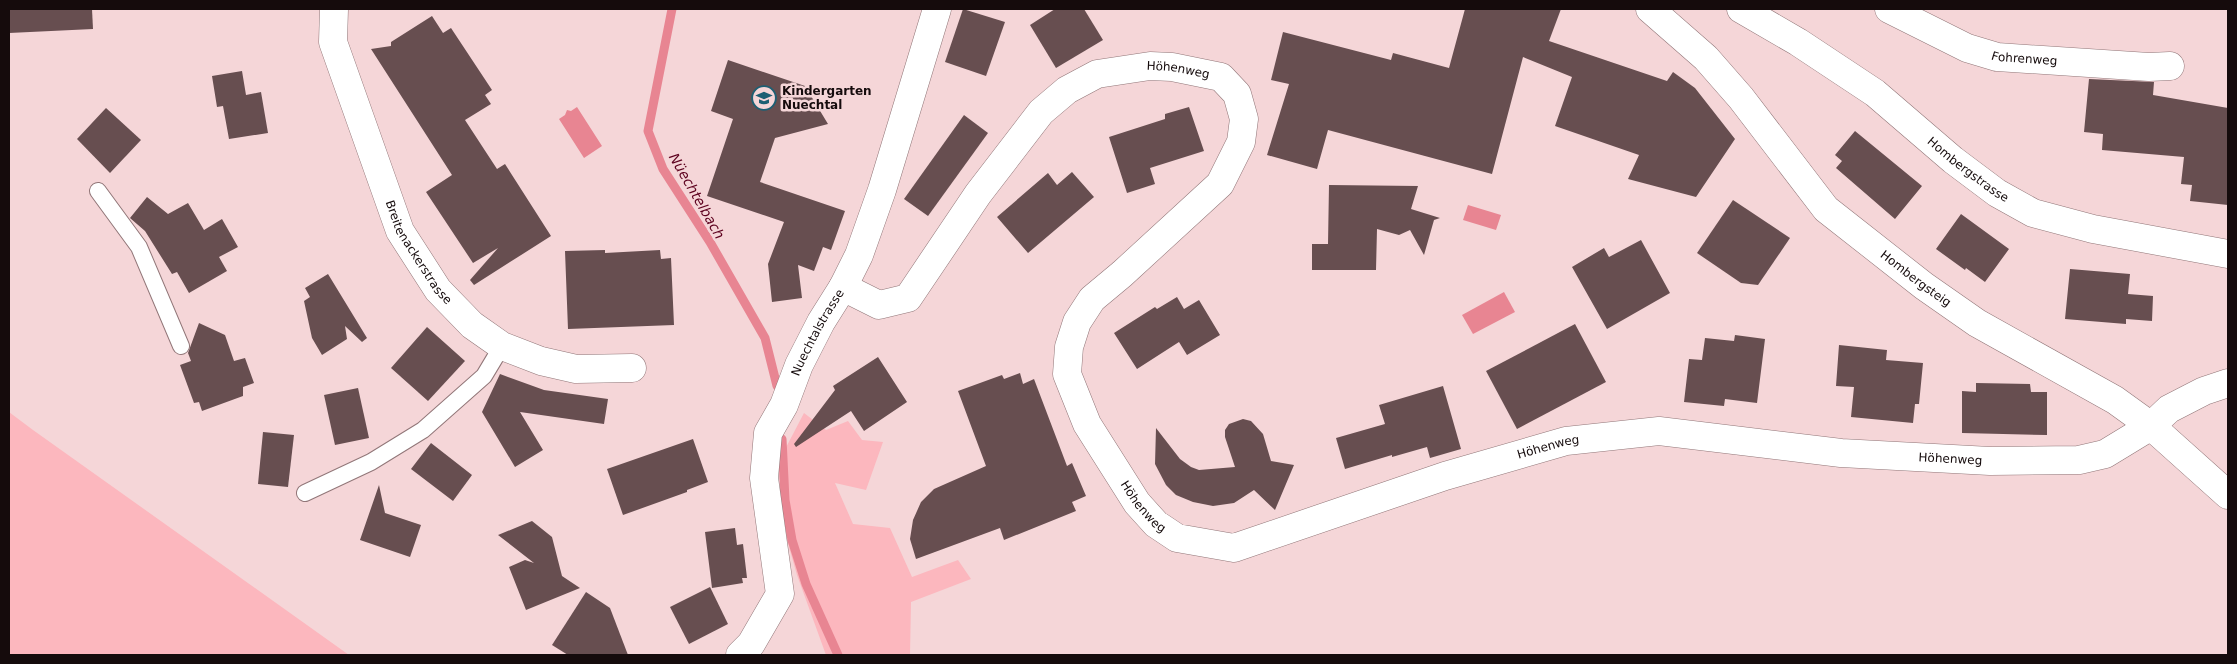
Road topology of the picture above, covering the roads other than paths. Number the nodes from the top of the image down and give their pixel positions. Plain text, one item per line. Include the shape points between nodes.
1 (334, 9) edge
2 (937, 9) edge
3 (1650, 9) edge
4 (1741, 9) edge
5 (1889, 9) edge
6 (2170, 66) dead end
7 (98, 191) dead end
8 (2228, 254) edge
9 (843, 287) junction
10 (181, 346) dead end
11 (502, 346) junction
12 (632, 368) dead end
13 (2228, 382) edge
14 (2151, 426) junction
15 (305, 493) dead end
16 (2228, 495) edge
17 (740, 655) edge

1 - 11 street, Breitenackerstrasse via 333,42 400,231 438,290 472,325
2 - 9 street, Nuechtalstrasse via 878,199 859,255
3 - 14 street, Hombergsteig via 1706,58 1826,209 1977,323 2114,400
4 - 8 street, Hombergstrasse via 1875,92 1996,193 2033,213 2093,229
5 - 6 street, Fohrenweg via 1967,48 1998,57
7 - 10 lane via 139,247
9 - 14 street, Höhenweg via 879,305 908,298 978,194 1041,112 1067,90 1097,74 1150,66 1172,68 1221,77 1237,94 1244,119 1240,142 1220,184 1092,298 1077,322 1069,346 1067,374 1087,424 1137,504 1156,524 1177,538 1234,548 1445,476 1566,441 1659,431 1842,453 1990,461 2080,460 2105,454
9 - 17 street, Nuechtalstrasse via 812,339 768,433 764,478 780,594 751,644
11 - 12 street, Breitenackerstrasse via 541,361 576,369
11 - 15 lane via 484,376 423,430 371,462
13 - 14 street, Höhenweg via 2169,409
14 - 16 street, Hombergsteig

